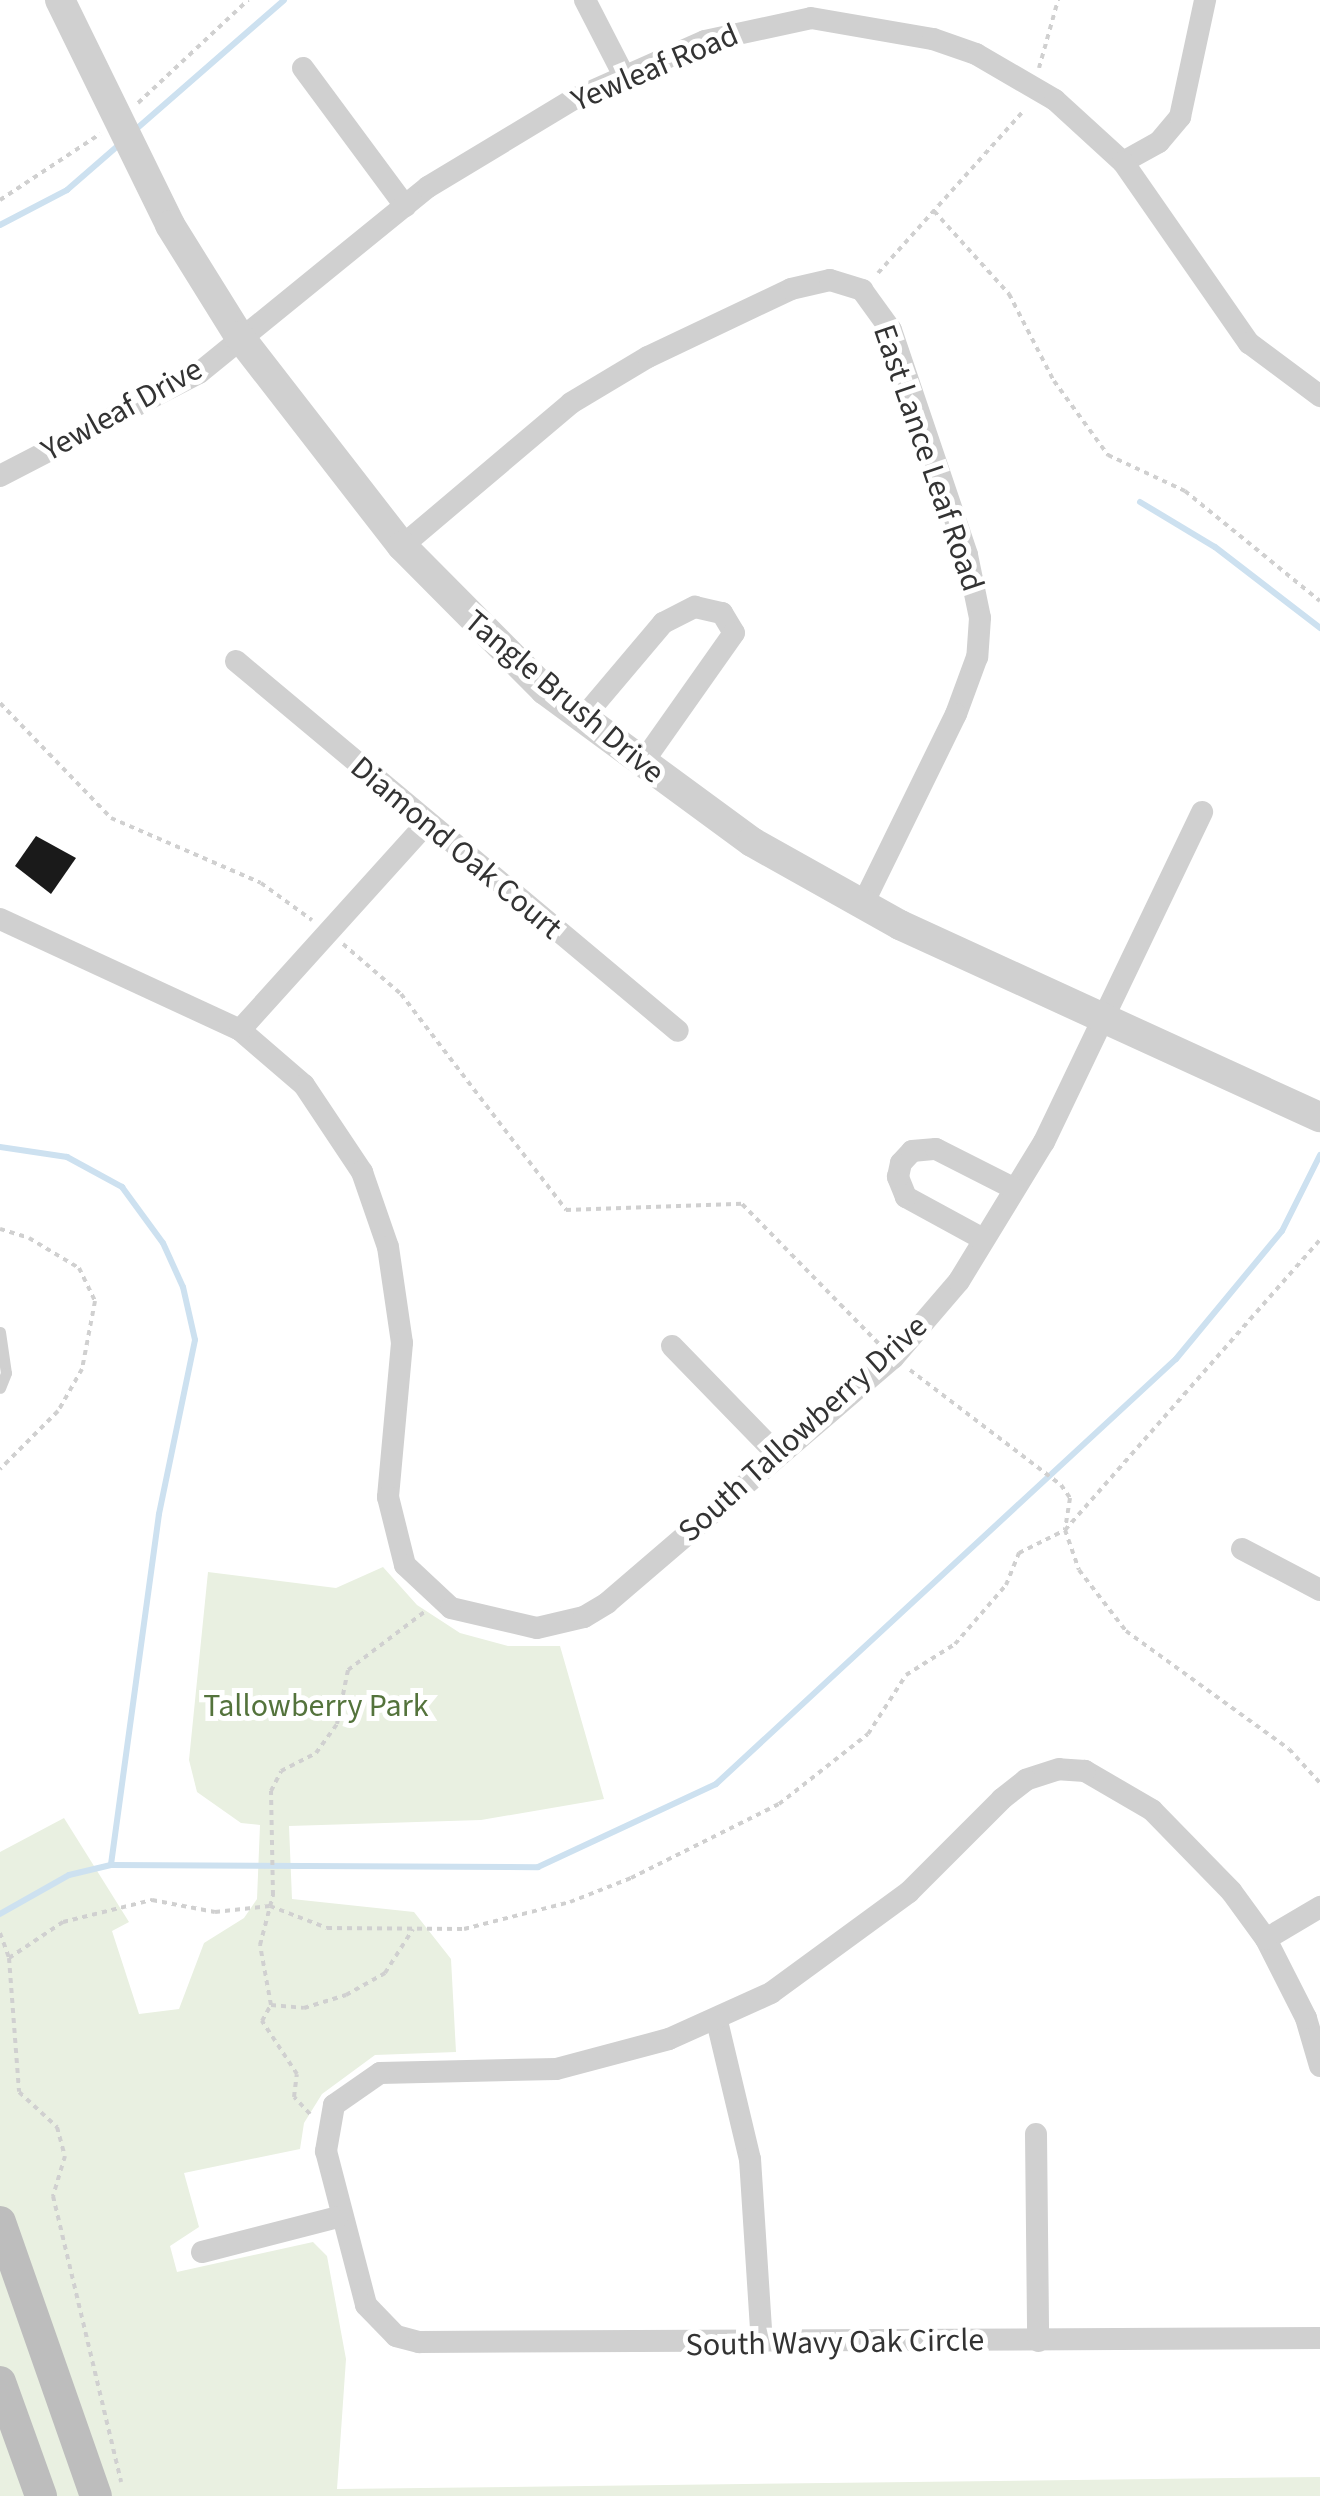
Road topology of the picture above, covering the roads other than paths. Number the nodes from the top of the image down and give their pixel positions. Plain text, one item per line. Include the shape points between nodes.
1 (60, 0) edge
2 (585, 0) edge
3 (1205, 0) edge
4 (830, 9) edge
5 (303, 68) dead end
6 (623, 74) junction
7 (1123, 162) junction
8 (404, 206) junction
9 (239, 336) junction
10 (1317, 389) edge
11 (0, 476) edge
12 (402, 546) junction
13 (236, 661) dead end
14 (582, 719) junction
15 (641, 765) junction
16 (1202, 812) dead end
17 (425, 825) junction
18 (863, 904) junction
19 (0, 919) edge
20 (1100, 1016) junction
21 (240, 1030) junction
22 (678, 1031) dead end
23 (1320, 1117) edge
24 (1013, 1188) junction
25 (983, 1239) junction
26 (0, 1332) edge
27 (672, 1346) dead end
28 (0, 1388) edge
29 (778, 1456) junction
30 (1242, 1550) dead end
31 (1320, 1590) edge
32 (1320, 1907) edge
33 (1266, 1938) junction
34 (717, 2021) junction
35 (1320, 2066) edge
36 (1036, 2134) dead end
37 (338, 2218) junction
38 (0, 2222) edge
39 (202, 2252) dead end
40 (1038, 2341) junction
41 (1319, 2341) edge
42 (762, 2343) junction
43 (0, 2382) edge
44 (41, 2496) edge
45 (96, 2496) edge

1 - 9 street, Tangle Brush Drive via 126,142
2 - 6 street
3 - 7 street via 1180,117 1159,142
4 - 6 street, Yewleaf Road via 746,28
4 - 7 street, Yewleaf Road via 932,38 1034,86
5 - 8 street
6 - 8 street, Yewleaf Road
7 - 10 street, Yewleaf Road via 1226,315
8 - 9 street, Yewleaf Road
9 - 11 street, Yewleaf Drive via 169,392
9 - 12 street, Tangle Brush Drive
12 - 14 street, Tangle Brush Drive via 489,638
12 - 18 street, East Lance Leaf Road via 571,403 648,357 791,289 830,280 862,290 891,330 967,555 980,618 977,657 956,714
13 - 17 street, Diamond Oak Court
14 - 15 street, Tangle Brush Drive
14 - 15 street via 663,623 696,607 722,613 734,633
15 - 18 street, Tangle Brush Drive via 752,842
16 - 20 street, South Tallowberry Drive
17 - 21 street
17 - 22 street, Diamond Oak Court
18 - 20 street, Tangle Brush Drive
19 - 21 street
20 - 23 street, Tangle Brush Drive
20 - 24 street, South Tallowberry Drive via 1044,1142
21 - 29 street, South Tallowberry Drive via 304,1086 347,1147 376,1208 398,1294 402,1343 388,1496 404,1565 439,1600 472,1617 537,1628 595,1611
24 - 25 street, South Tallowberry Drive
24 - 25 street via 936,1149 912,1151 902,1163 898,1177 906,1197
25 - 29 street, South Tallowberry Drive via 959,1282 892,1358
26 - 28 lane via 6,1372
27 - 29 street
30 - 31 street
32 - 33 street
33 - 34 street via 1152,1810 1085,1770 1059,1769 1026,1780 1002,1799 909,1892 843,1945
33 - 35 street via 1306,2018
34 - 37 street via 556,2069 380,2073 352,2087 329,2118 326,2151
34 - 42 street via 750,2159
36 - 40 street
37 - 39 street
37 - 42 street, South Wavy Oak Circle via 366,2305 396,2336 453,2346
38 - 45 main road
40 - 41 street, South Wavy Oak Circle
40 - 42 street, South Wavy Oak Circle
43 - 44 main road

